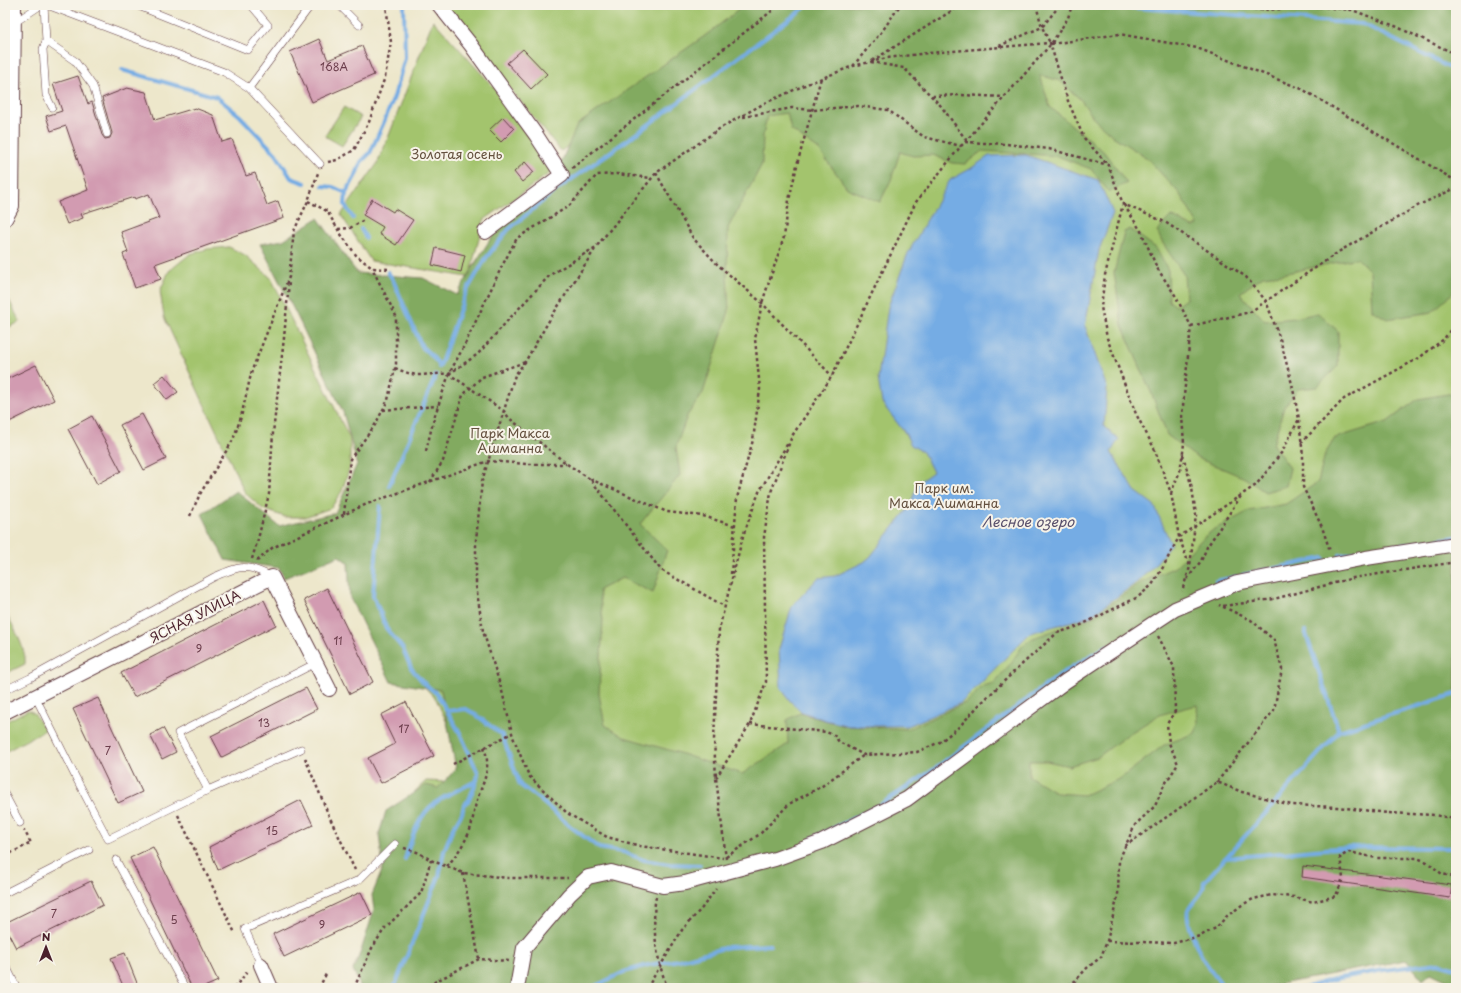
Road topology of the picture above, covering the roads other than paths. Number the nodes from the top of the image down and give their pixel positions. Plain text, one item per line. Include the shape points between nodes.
1 (14, 5) edge
2 (42, 5) edge
3 (47, 5) edge
4 (136, 5) edge
5 (251, 5) edge
6 (313, 5) edge
7 (339, 5) edge
8 (439, 5) edge
9 (14, 23) junction
10 (359, 25) dead end
11 (46, 42) junction
12 (249, 88) junction
13 (52, 107) dead end
14 (9, 127) edge
15 (107, 134) dead end
16 (320, 164) road end
17 (5, 219) edge
18 (485, 232) dead end
19 (1456, 544) edge
20 (272, 577) junction
21 (316, 663) junction
22 (329, 689) dead end
23 (5, 690) edge
24 (35, 696) junction
25 (5, 712) edge
26 (301, 749) road end
27 (208, 790) junction
28 (5, 795) edge
29 (20, 823) dead end
30 (394, 844) dead end
31 (90, 850) dead end
32 (116, 860) dead end
33 (5, 893) edge
34 (5, 964) edge
35 (256, 966) joint
36 (17, 988) edge
37 (185, 988) edge
38 (271, 988) edge
39 (517, 988) edge

1 - 9 street
2 - 9 lane
2 - 11 lane
3 - 12 lane via 224,72
4 - 5 lane via 248,50 268,25
6 - 12 lane
7 - 10 lane
8 - 18 street via 527,122 562,175
9 - 14 street
11 - 13 lane via 43,49 46,95
11 - 15 lane via 74,60 93,86
12 - 16 lane
14 - 17 street via 12,206
19 - 39 street via 1366,558 1237,584 1175,610 1066,681 907,799 822,842 775,860 726,862 685,883 663,886 611,872 588,877 569,895 524,948
20 - 21 street
20 - 23 lane via 249,567 234,569 214,577
20 - 24 street, ЯСНАЯ УЛИЦА
21 - 22 street
21 - 27 lane via 178,733
24 - 25 street, ЯСНАЯ УЛИЦА
24 - 27 lane via 108,839
26 - 27 lane
28 - 29 lane
30 - 35 lane via 359,880 245,929
31 - 33 lane
32 - 37 lane
34 - 36 lane
35 - 38 street

